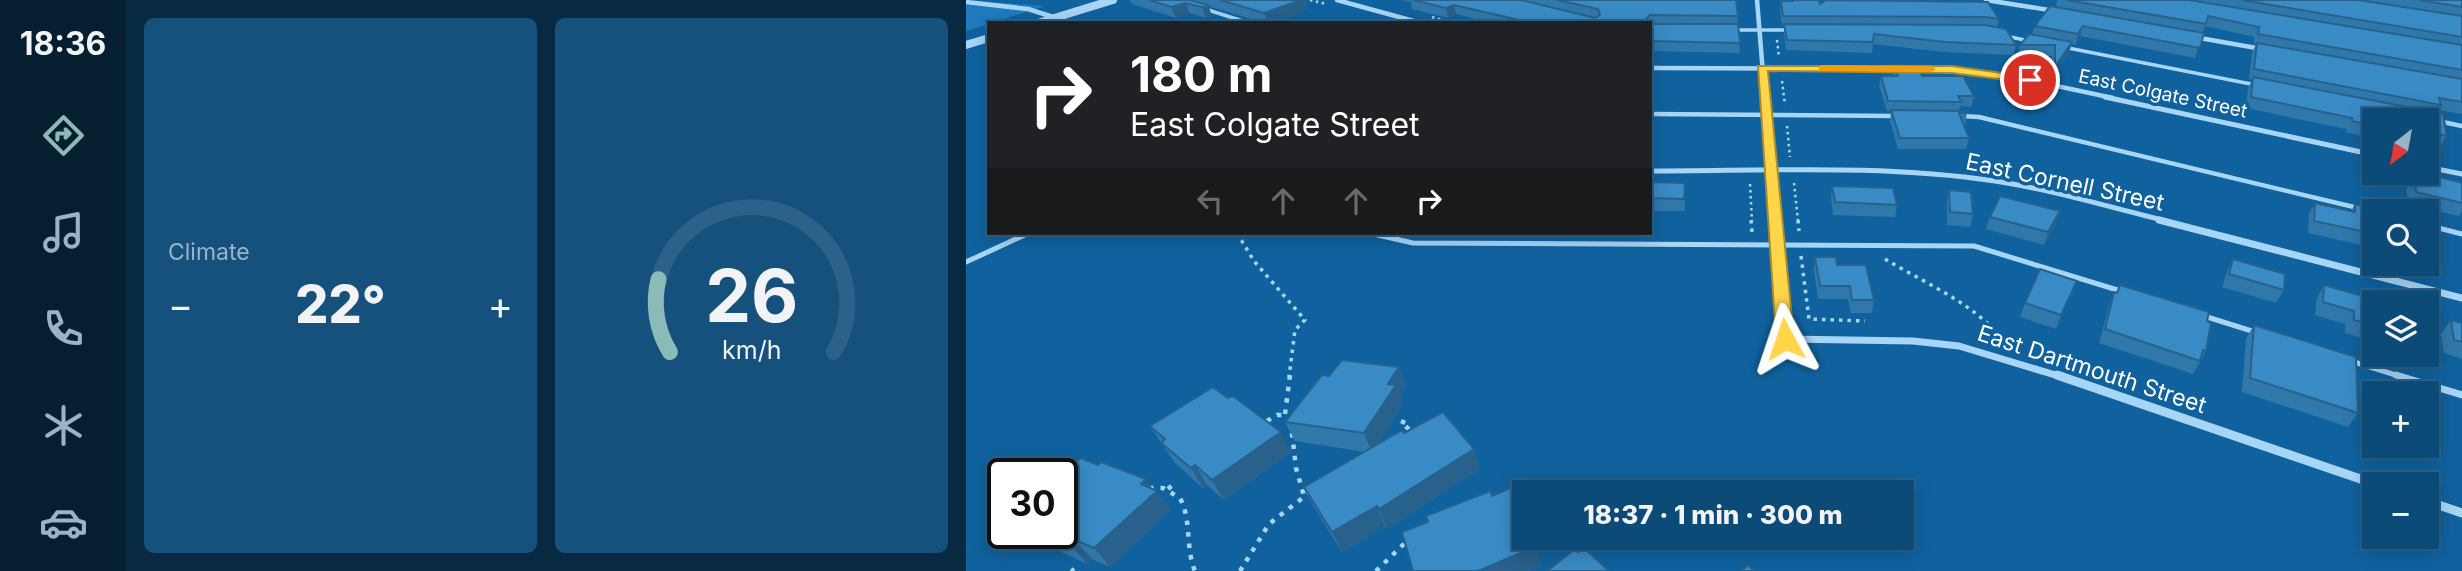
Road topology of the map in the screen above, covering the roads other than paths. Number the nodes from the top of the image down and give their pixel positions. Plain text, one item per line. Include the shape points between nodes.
1 (1112, 0) edge
2 (1337, 0) edge
3 (1757, 0) edge
4 (1986, 0) edge
5 (966, 2) edge
6 (1199, 8) edge
7 (2057, 12) edge
8 (1056, 17) junction
9 (1044, 21) edge
10 (1067, 21) edge
11 (1242, 21) edge
12 (1414, 21) edge
13 (1732, 30) edge
14 (1759, 30) junction
15 (1789, 30) edge
16 (1996, 34) edge
17 (2192, 36) edge
18 (987, 39) edge
19 (2037, 42) edge
20 (966, 45) edge
21 (2051, 45) edge
22 (2273, 51) edge
23 (1652, 68) edge
24 (1762, 68) junction
25 (2257, 85) edge
26 (1652, 114) edge
27 (1766, 115) junction
28 (1910, 116) edge
29 (1952, 116) edge
30 (2440, 121) edge
31 (2462, 126) edge
32 (2362, 152) edge
33 (2440, 170) edge
34 (1652, 171) edge
35 (1770, 172) junction
36 (2462, 174) edge
37 (2362, 209) edge
38 (2439, 228) edge
39 (2462, 234) edge
40 (1025, 235) edge
41 (1378, 235) edge
42 (1776, 245) junction
43 (966, 262) edge
44 (2133, 294) edge
45 (2462, 298) edge
46 (2198, 314) edge
47 (2264, 335) edge
48 (2343, 359) edge
49 (2462, 395) edge
50 (2362, 480) edge
51 (2439, 505) edge
52 (2462, 513) edge

1 - 8 street
2 - 12 street
3 - 14 street
4 - 7 street
5 - 8 street
6 - 11 lane
8 - 9 street
8 - 10 street
13 - 14 lane
14 - 15 lane
14 - 24 street
16 - 19 lane
17 - 22 street
18 - 20 street
21 - 25 lane
23 - 24 street, East Colgate Street
24 - 27 street
24 - 32 street, East Colgate Street via 1991,73
26 - 27 lane
27 - 28 lane
27 - 35 street
29 - 37 lane via 1979,117
30 - 31 lane
33 - 36 street
34 - 35 street, East Cornell Street
35 - 42 street
35 - 45 street, East Cornell Street via 1930,173 1993,180
38 - 39 lane
40 - 43 lane
41 - 42 lane via 1413,243
42 - 44 lane via 1974,246
42 - 50 street, East Dartmouth Street via 1785,339 1959,346 2017,361
46 - 47 lane
48 - 49 lane
51 - 52 street

